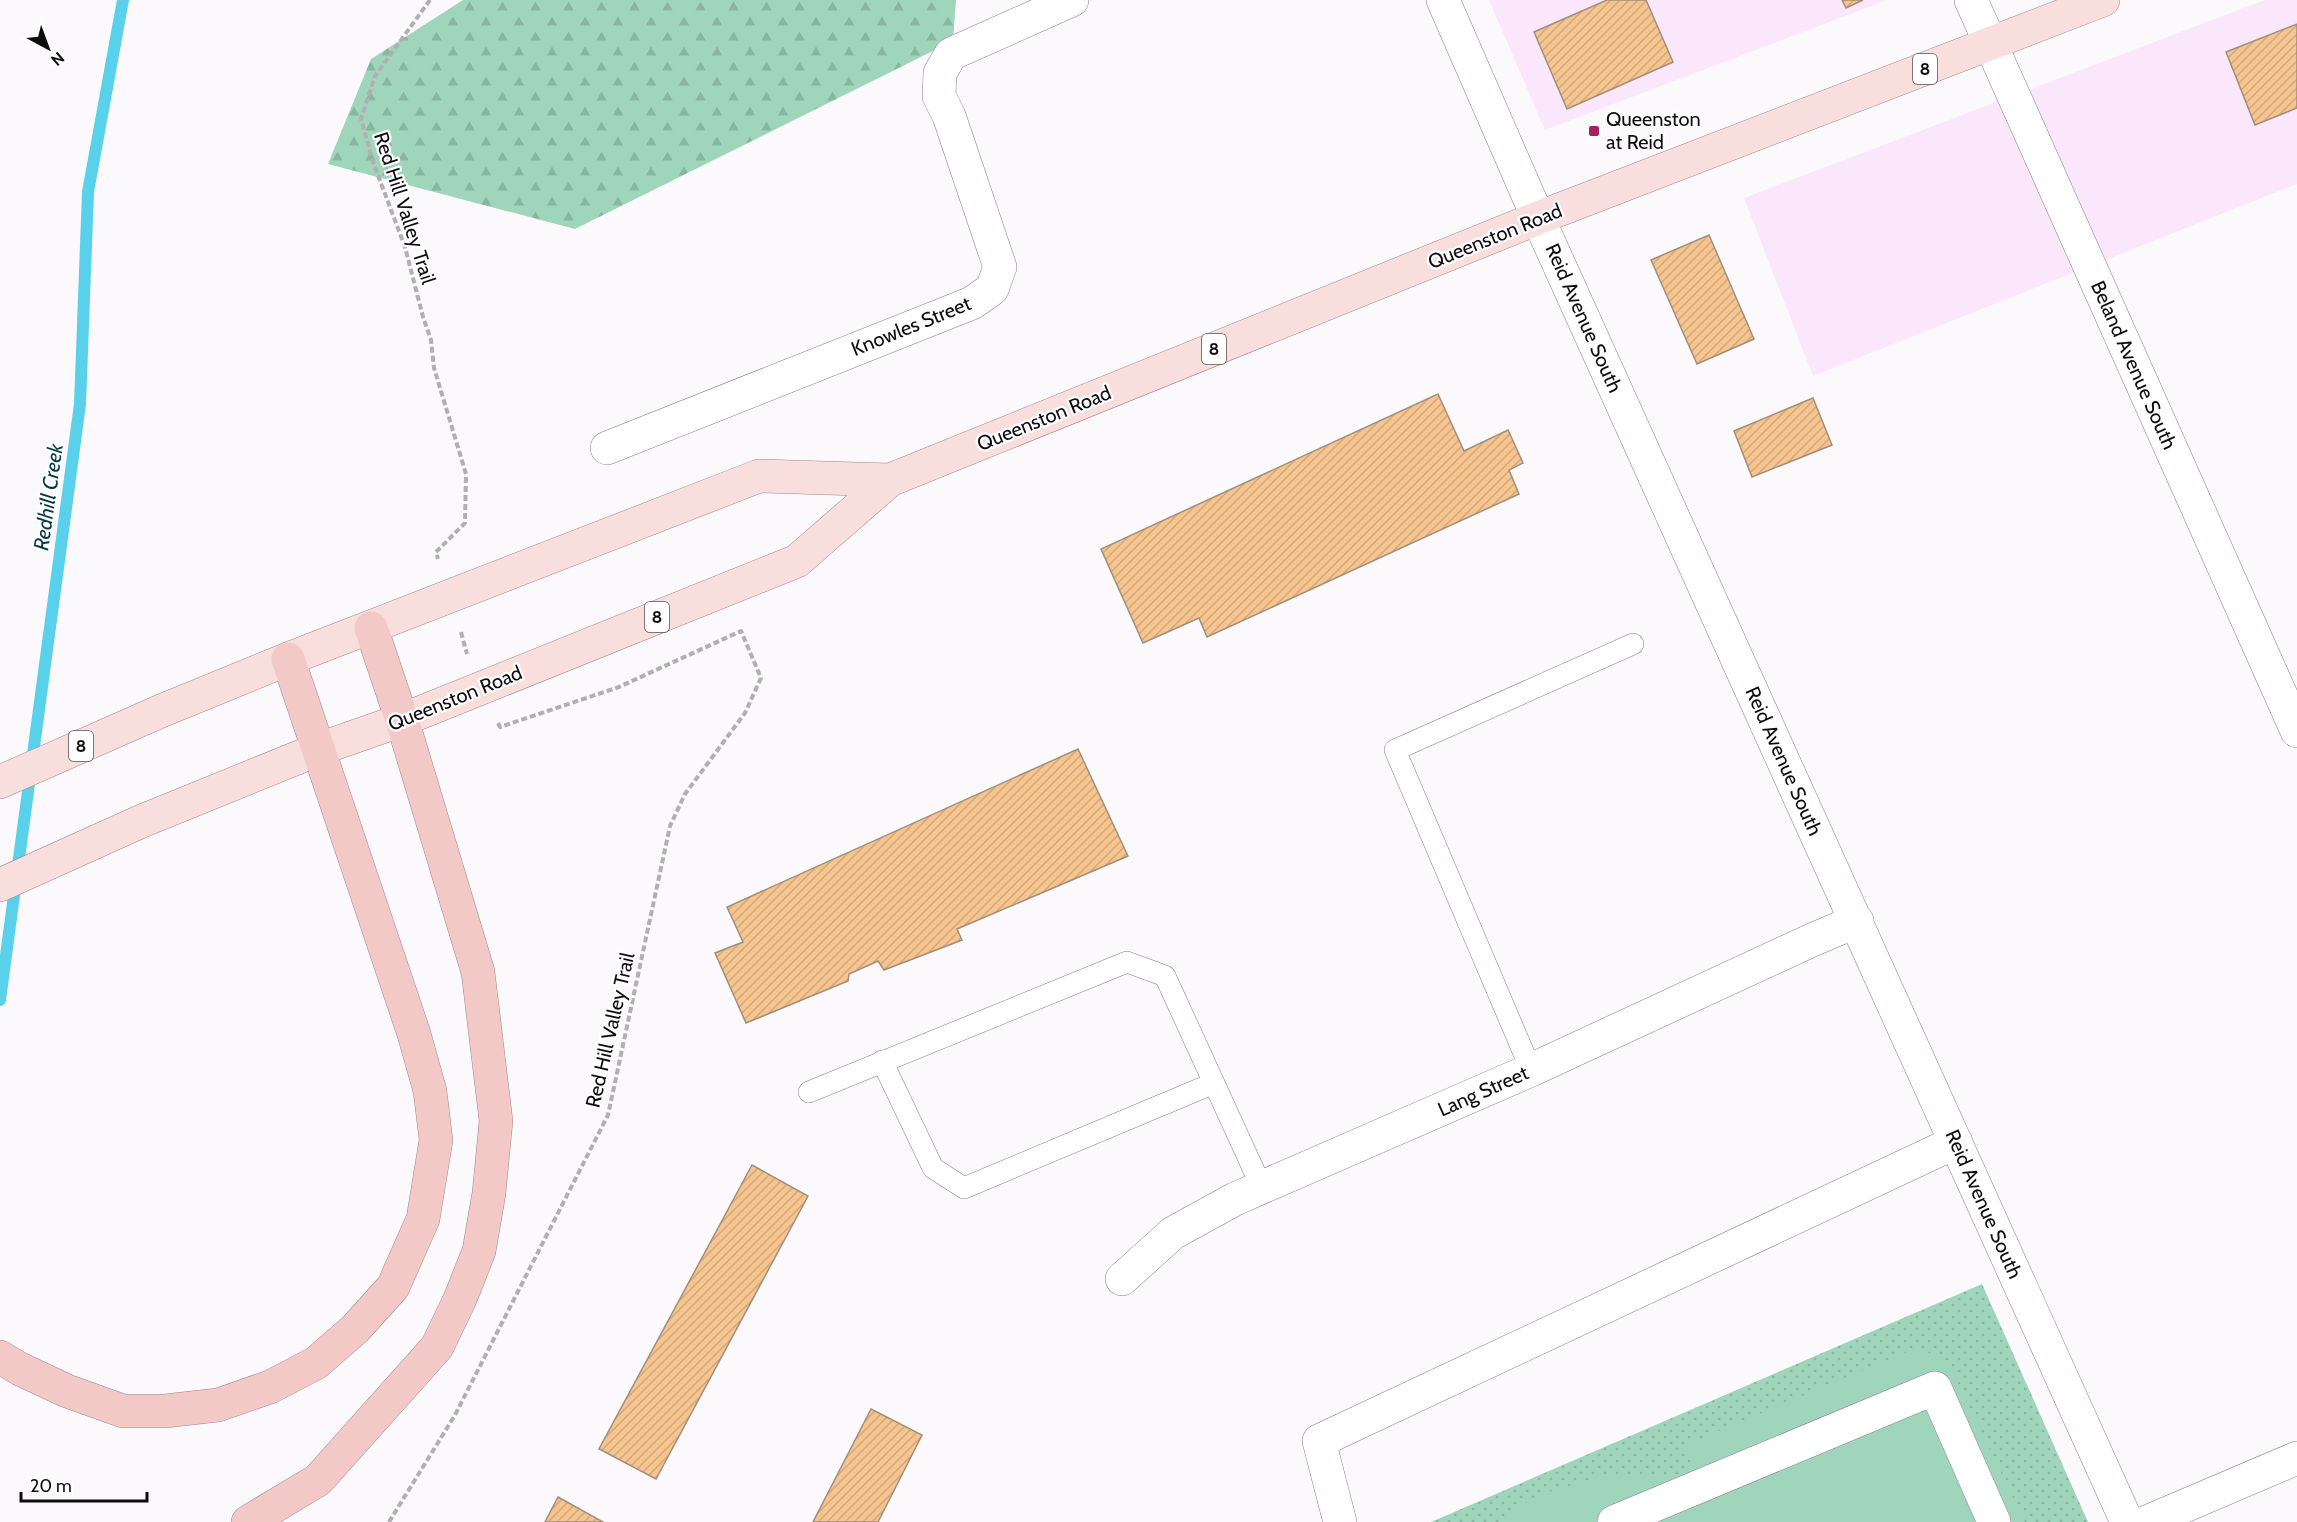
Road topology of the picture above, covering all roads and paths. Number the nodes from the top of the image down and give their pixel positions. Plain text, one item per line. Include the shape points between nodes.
1 (430, 0) edge
2 (1072, 0) edge
3 (1443, 0) edge
4 (1971, 0) edge
5 (2103, 0) edge
6 (1991, 44) junction
7 (1538, 218) junction
8 (607, 448) dead end
9 (466, 474) dead end
10 (890, 480) junction
11 (371, 628) junction
12 (741, 631) dead end
13 (1632, 644) dead end
14 (288, 659) junction
15 (402, 720) junction
16 (2297, 731) edge
17 (319, 749) junction
18 (0, 782) edge
19 (0, 885) edge
20 (1857, 921) junction
21 (882, 1060) junction
22 (1531, 1070) junction
23 (1214, 1083) junction
24 (809, 1092) dead end
25 (1956, 1143) junction
26 (1262, 1188) junction
27 (1122, 1279) dead end
28 (0, 1357) edge
29 (2297, 1458) edge
30 (248, 1522) edge
31 (389, 1522) edge
32 (1340, 1522) edge
33 (1614, 1522) edge
34 (1994, 1522) edge
35 (2127, 1522) edge
36 (2147, 1522) edge

1 - 9 path, Red Hill Valley Trail via 375,75 361,119 405,247 431,340 434,368
2 - 8 street, Knowles Street via 951,54 940,74 939,96 1000,267 992,289 972,303
3 - 7 street, Reid Avenue South
4 - 6 street, Beland Avenue South
5 - 6 main road, Queenston Road / 8
6 - 7 main road, Queenston Road / 8
6 - 16 street, Beland Avenue South
7 - 10 main road, Queenston Road / 8
7 - 20 street, Reid Avenue South
10 - 11 main road, Queenston Road / 8 via 759,476
10 - 15 main road, Queenston Road / 8 via 797,561
11 - 14 main road, Queenston Road / 8
11 - 15 highway
12 - 31 path, Red Hill Valley Trail via 761,678 745,713 685,794 670,826 608,1115 455,1415
13 - 22 lane via 1395,750
14 - 17 highway
14 - 18 main road, Queenston Road / 8
15 - 17 main road, Queenston Road / 8
15 - 30 highway via 478,972 496,1121 479,1251 437,1347 410,1379 318,1480
17 - 19 main road, Queenston Road / 8 via 142,821
17 - 28 highway via 430,1091 436,1140 423,1219 393,1287 355,1329 316,1363 270,1387 218,1405 123,1411 67,1391
20 - 22 street, Lang Street
20 - 25 street, Reid Avenue South
21 - 23 lane via 1127,962 1165,976
21 - 23 lane via 933,1168 964,1188
21 - 24 lane
22 - 26 street, Lang Street
23 - 26 lane
25 - 32 street via 1319,1441
25 - 35 street, Reid Avenue South
26 - 27 street, Lang Street via 1173,1233
29 - 36 street
33 - 34 street via 1935,1388

